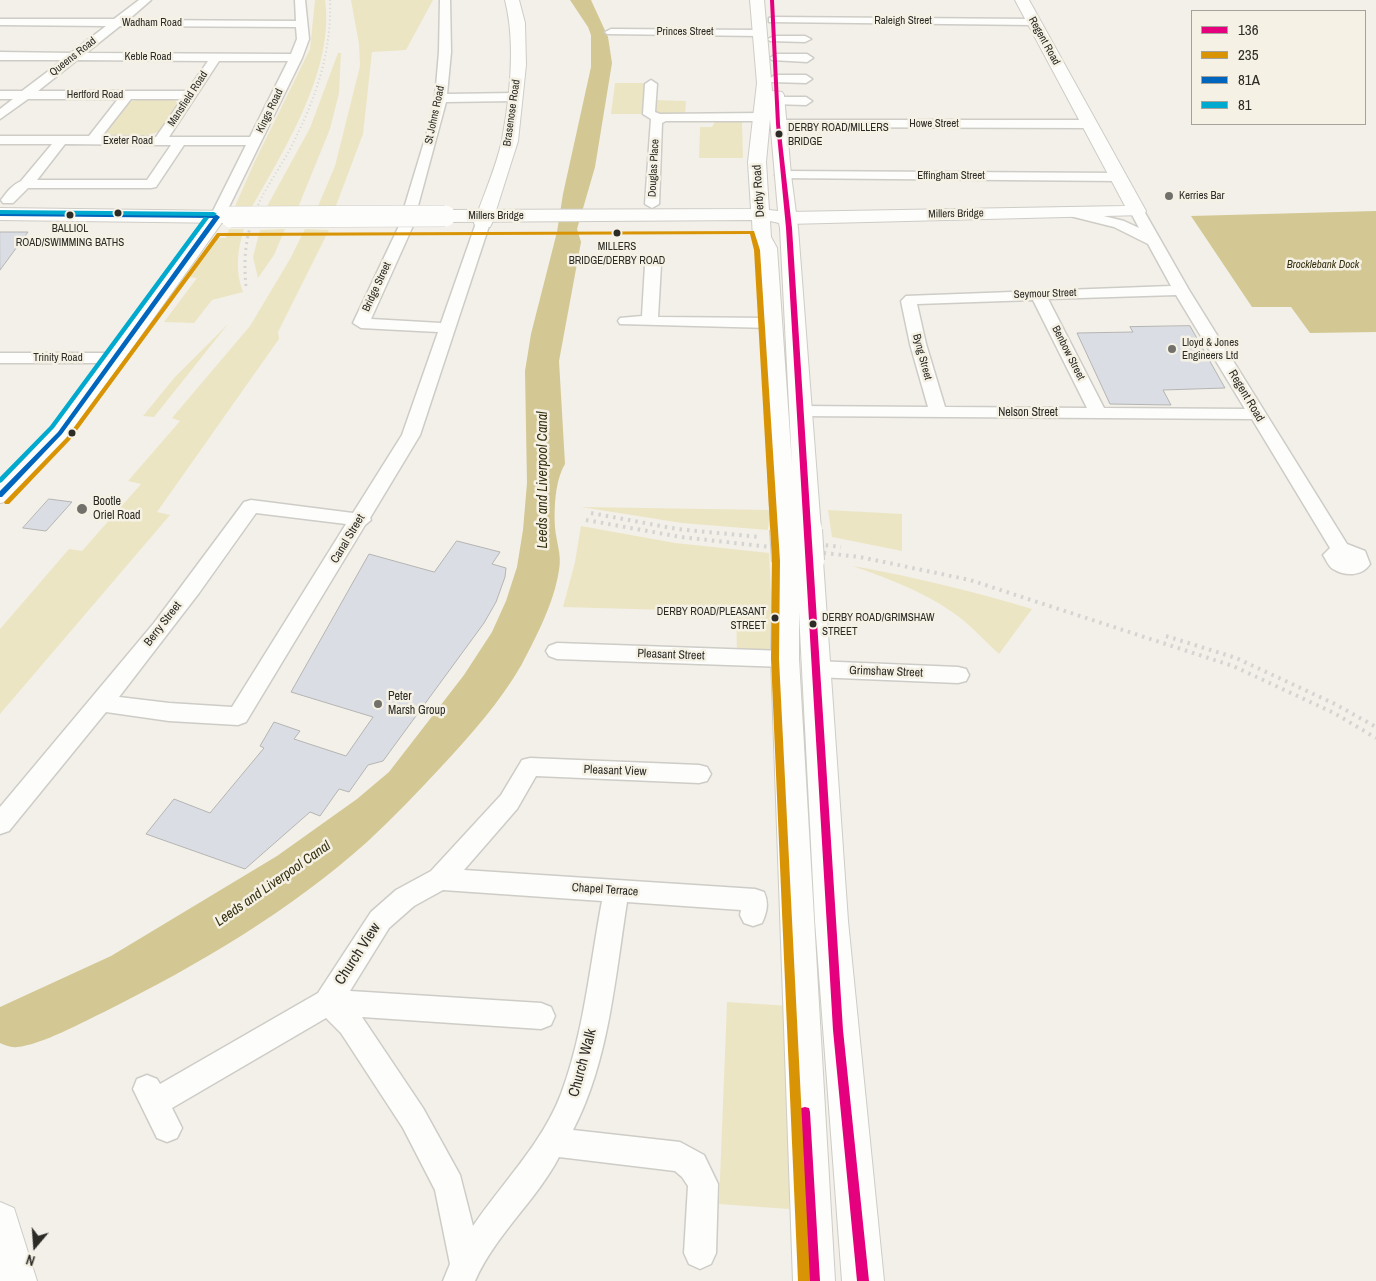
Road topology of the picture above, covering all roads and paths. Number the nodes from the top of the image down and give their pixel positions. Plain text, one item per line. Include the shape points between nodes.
1 (146, 0) edge
2 (300, 0) edge
3 (445, 0) edge
4 (512, 0) edge
5 (757, 0) edge
6 (772, 0) edge
7 (1022, 0) edge
8 (773, 20) junction
9 (0, 22) edge
10 (1034, 22) junction
11 (116, 23) junction
12 (303, 24) junction
13 (611, 32) dead end
14 (766, 36) junction
15 (805, 39) dead end
16 (0, 56) edge
17 (75, 56) junction
18 (216, 57) junction
19 (296, 58) junction
20 (776, 58) junction
21 (807, 58) dead end
22 (775, 79) junction
23 (806, 79) dead end
24 (651, 84) dead end
25 (0, 95) edge
26 (25, 95) junction
27 (127, 95) junction
28 (190, 95) junction
29 (516, 97) junction
30 (441, 98) junction
31 (776, 101) junction
32 (806, 101) dead end
33 (0, 115) edge
34 (760, 117) junction
35 (660, 119) junction
36 (778, 124) junction
37 (1090, 124) junction
38 (0, 140) edge
39 (62, 140) junction
40 (93, 140) junction
41 (160, 141) junction
42 (180, 141) junction
43 (255, 141) junction
44 (782, 175) junction
45 (1119, 177) junction
46 (26, 184) junction
47 (652, 204) dead end
48 (4, 207) edge
49 (1137, 211) junction
50 (1070, 212) junction
51 (854, 216) junction
52 (771, 218) junction
53 (491, 219) junction
54 (223, 220) junction
55 (0, 222) edge
56 (404, 228) joint
57 (1154, 240) junction
58 (789, 242) junction
59 (653, 265) dead end
60 (1181, 290) junction
61 (1038, 294) junction
62 (909, 301) joint
63 (626, 320) dead end
64 (650, 321) junction
65 (770, 323) junction
66 (446, 328) junction
67 (0, 358) edge
68 (116, 358) junction
69 (799, 411) junction
70 (938, 412) junction
71 (1098, 413) junction
72 (1257, 414) junction
73 (0, 495) edge
74 (361, 520) junction
75 (797, 545) junction
76 (1341, 550) dead end
77 (557, 652) dead end
78 (800, 664) junction
79 (958, 675) dead end
80 (101, 703) junction
81 (530, 767) joint
82 (699, 774) dead end
83 (0, 824) edge
84 (440, 879) junction
85 (616, 891) junction
86 (753, 914) dead end
87 (328, 1002) junction
88 (541, 1016) dead end
89 (156, 1107) dead end
90 (552, 1142) junction
91 (0, 1222) edge
92 (700, 1253) dead end
93 (462, 1273) edge
94 (16, 1281) edge
95 (814, 1281) edge
96 (863, 1281) edge

1 - 11 street, Queens Road
2 - 12 street, Kings Road
3 - 30 street, St Johns Road
4 - 29 main road, Brasenose Road via 518,23
5 - 14 main road, Derby Road
6 - 8 main road, Derby Road
7 - 10 main road, Regent Road
8 - 10 street, Raleigh Street
8 - 14 main road, Derby Road
9 - 11 street, Wadham Road
10 - 37 main road, Regent Road
11 - 12 street, Wadham Road
11 - 17 street, Queens Road
12 - 19 street, Kings Road via 303,39
13 - 14 street, Princes Street
14 - 15 street, Princes Street
14 - 20 main road, Derby Road
14 - 34 main road, Derby Road
16 - 17 street, Keble Road
17 - 18 street, Keble Road
17 - 26 street, Queens Road
18 - 19 street, Keble Road
18 - 28 street, Mansfield Road
19 - 43 street, Kings Road
20 - 21 street
20 - 22 main road, Derby Road
22 - 23 street
22 - 31 main road, Derby Road
24 - 35 street via 649,114
25 - 26 street, Hertford Road
26 - 27 street, Hertford Road
26 - 33 street, Queens Road
27 - 28 street, Hertford Road
27 - 40 street
28 - 41 street, Mansfield Road
29 - 30 street
29 - 53 main road, Brasenose Road via 510,141
30 - 56 street, St Johns Road
31 - 32 street
31 - 36 main road, Derby Road
34 - 35 street
34 - 52 main road, Derby Road via 757,162
35 - 47 street, Douglas Place via 656,121
36 - 37 street, Howe Street
36 - 44 main road, Derby Road
37 - 45 main road, Regent Road
38 - 39 street, Exeter Road
39 - 40 street, Exeter Road
39 - 46 street
40 - 41 street, Exeter Road
41 - 42 street, Exeter Road
42 - 43 street, Exeter Road
42 - 46 street via 148,189
43 - 54 street, Kings Road
44 - 45 street, Effingham Street
44 - 52 main road via 772,188
45 - 49 main road, Regent Road
46 - 48 street via 19,187
48 - 54 main road
49 - 50 main road, Millers Bridge
49 - 57 street, Regent Road
50 - 51 main road, Millers Bridge
50 - 57 street via 1119,224
51 - 52 main road, Millers Bridge
51 - 58 main road via 813,227
52 - 53 main road, Millers Bridge
52 - 58 main road, Derby Road
52 - 65 main road, Derby Road via 762,237 767,248
53 - 54 main road, Millers Bridge
53 - 66 street, Canal Street
54 - 55 main road
54 - 68 main road
56 - 66 street, Bridge Street via 360,324
57 - 60 street, Regent Road
58 - 69 main road, Derby Road
59 - 64 street
60 - 61 street, Seymour Street
60 - 72 street, Regent Road
61 - 62 street, Seymour Street via 916,297
61 - 71 street, Benbow Street
62 - 70 street, Byng Street
63 - 64 street
64 - 65 street
65 - 75 main road, Derby Road
66 - 74 street, Canal Street via 411,435
67 - 68 street, Trinity Road
68 - 73 main road via 60,433
69 - 70 street, Nelson Street
69 - 75 main road, Derby Road
70 - 71 street, Nelson Street
71 - 72 street, Nelson Street
72 - 76 street, Regent Road
74 - 80 street, Berry Street via 251,506 220,552
74 - 80 street, Canal Street via 238,716 169,712
75 - 78 main road, Derby Road
77 - 78 street, Pleasant Street
78 - 79 street, Grimshaw Street
78 - 95 main road, Derby Road
78 - 96 main road, Derby Road
80 - 83 street, Berry Street
81 - 82 street, Pleasant View
81 - 84 street, Church View via 509,802
84 - 85 street, Chapel Terrace
84 - 87 street, Church View via 405,898 380,920
85 - 86 street, Chapel Terrace via 754,900
85 - 90 street, Church Walk via 592,1033 574,1099
87 - 88 street
87 - 89 street, Church View
87 - 93 street, Church Walk via 351,1024 412,1118 450,1186
90 - 92 street via 680,1157 693,1166 703,1184
90 - 93 street, Church Walk via 540,1163 502,1210
91 - 94 main road

